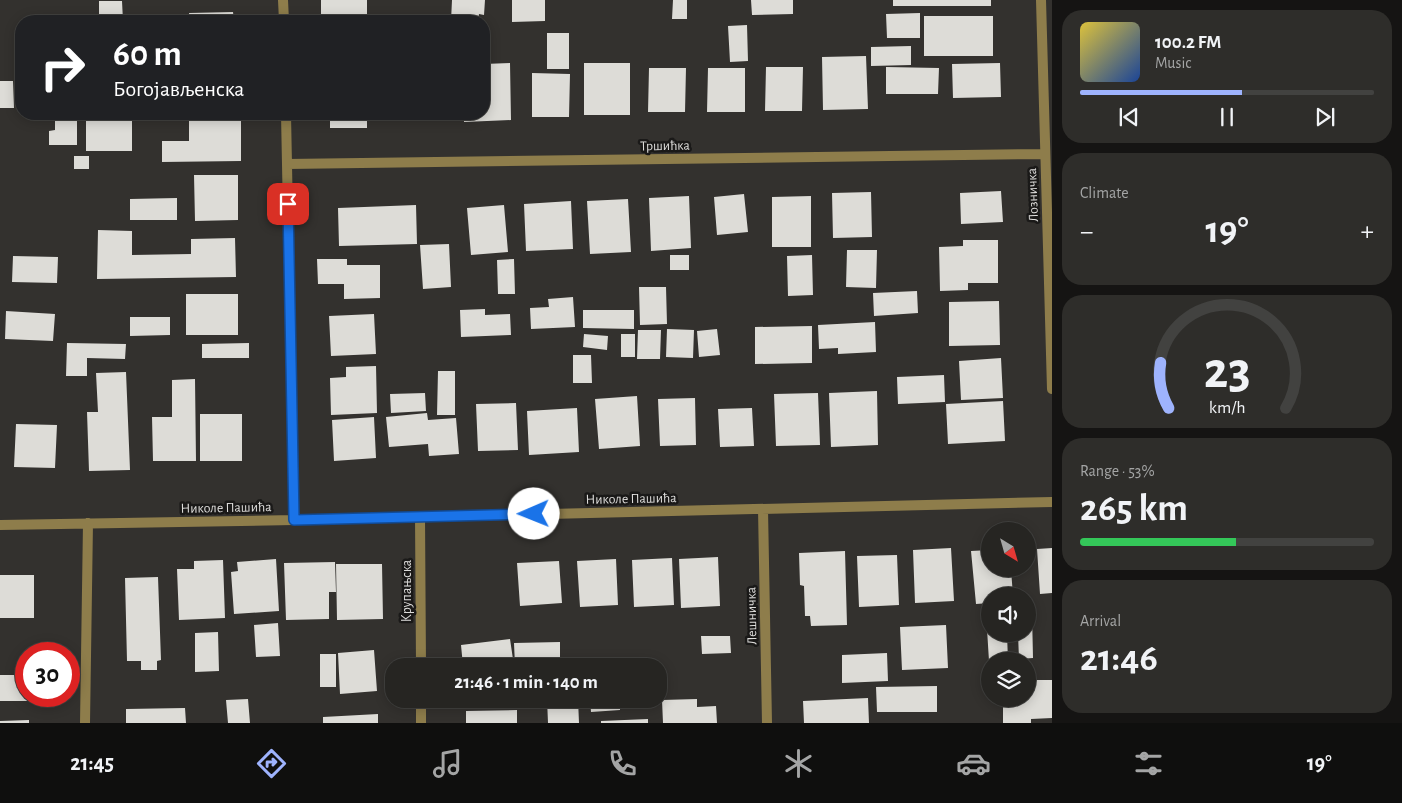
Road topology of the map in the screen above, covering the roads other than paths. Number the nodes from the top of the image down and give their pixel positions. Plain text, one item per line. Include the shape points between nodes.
1 (283, 0) edge
2 (1041, 0) edge
3 (284, 15) edge
4 (286, 120) edge
5 (1044, 154) junction
6 (287, 164) junction
7 (1052, 389) edge
8 (1052, 502) edge
9 (763, 509) junction
10 (420, 516) junction
11 (294, 520) junction
12 (88, 523) junction
13 (0, 525) edge
14 (421, 658) edge
15 (421, 708) edge
16 (85, 723) edge
17 (421, 723) edge
18 (767, 723) edge

1 - 3 street
2 - 5 street, Лозничка
4 - 6 street
5 - 6 street, Тршићка
5 - 7 street, Лозничка
6 - 11 street
8 - 9 street, Николе Пашића
9 - 10 street, Николе Пашића
9 - 18 street, Лешничка
10 - 11 street, Николе Пашића
10 - 14 street, Крупањска
11 - 12 street, Николе Пашића
12 - 13 street, Николе Пашића
12 - 16 street
15 - 17 street

